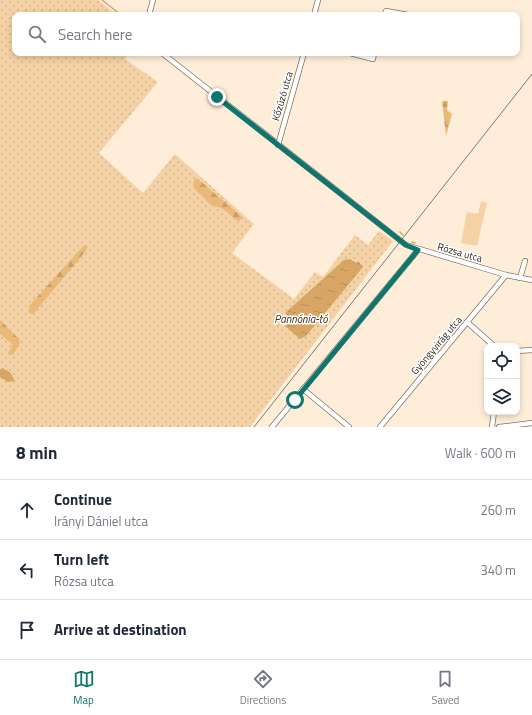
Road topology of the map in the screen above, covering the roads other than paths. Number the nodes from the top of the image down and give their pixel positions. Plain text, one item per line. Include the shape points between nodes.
1 (153, 0) edge
2 (318, 0) edge
3 (150, 12) edge
4 (315, 12) edge
5 (166, 56) edge
6 (303, 56) edge
7 (362, 56) edge
8 (374, 56) edge
9 (278, 145) junction
10 (418, 250) junction
11 (525, 261) dead end
12 (506, 274) junction
13 (520, 278) junction
14 (532, 280) edge
15 (467, 322) junction
16 (491, 343) edge
17 (532, 350) edge
18 (520, 351) edge
19 (303, 390) junction
20 (494, 415) edge
21 (532, 423) edge
22 (272, 427) edge
23 (349, 427) edge
24 (380, 427) edge
25 (492, 427) edge
26 (499, 427) edge

1 - 3 street
2 - 4 street
5 - 9 street, Rózsa utca
6 - 9 street, Kőzúzó utca
7 - 8 street via 373,59
9 - 10 street, Rózsa utca via 406,245
10 - 12 street, Rózsa utca
10 - 19 street
11 - 13 street
12 - 13 street, Rózsa utca
12 - 15 street, Gyöngyvirág utca
13 - 14 street, Rózsa utca
15 - 16 street
15 - 24 street, Gyöngyvirág utca
17 - 18 street
19 - 22 street
19 - 23 street
20 - 25 street
21 - 26 street

